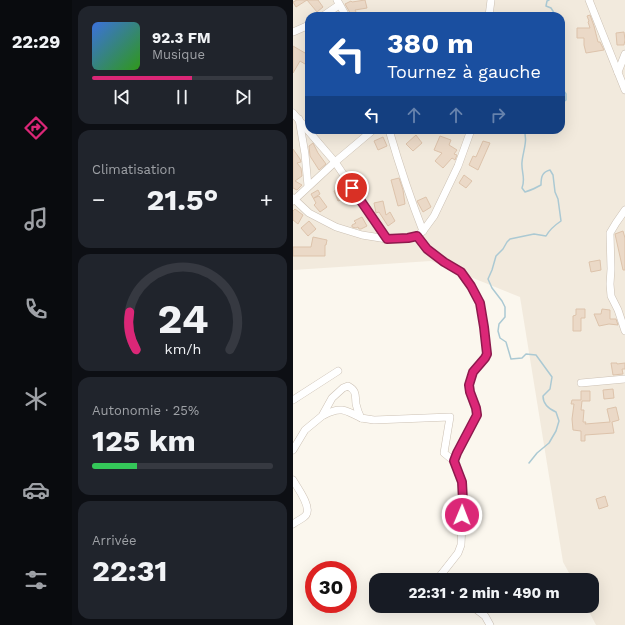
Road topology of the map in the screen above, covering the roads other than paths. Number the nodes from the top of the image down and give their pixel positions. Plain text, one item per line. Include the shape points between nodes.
1 (491, 0) edge
2 (589, 0) edge
3 (338, 2) edge
4 (327, 12) edge
5 (344, 12) edge
6 (490, 12) edge
7 (305, 27) edge
8 (293, 32) edge
9 (625, 54) edge
10 (618, 72) junction
11 (625, 90) edge
12 (293, 113) edge
13 (299, 119) junction
14 (305, 126) edge
15 (312, 134) edge
16 (368, 134) edge
17 (390, 134) edge
18 (470, 134) edge
19 (335, 162) junction
20 (309, 186) junction
21 (293, 199) edge
22 (625, 210) edge
23 (423, 231) junction
24 (417, 236) junction
25 (387, 239) junction
26 (625, 331) edge
27 (338, 371) dead end
28 (625, 379) edge
29 (581, 383) dead end
30 (293, 400) edge
31 (322, 416) junction
32 (361, 418) junction
33 (293, 450) edge
34 (454, 461) junction
35 (293, 480) edge
36 (293, 524) edge
37 (442, 573) edge
38 (481, 613) edge
39 (490, 625) edge

1 - 6 street
2 - 10 street
3 - 4 street
3 - 5 street
7 - 8 street
9 - 10 street
10 - 11 street
12 - 13 street
13 - 14 street
13 - 20 street
15 - 19 street
16 - 19 street
17 - 23 street
18 - 23 street via 458,166 434,216
19 - 20 street
19 - 25 street
20 - 21 street
21 - 25 street via 309,213 336,227
22 - 26 street via 610,233 611,296
23 - 24 street
24 - 25 street
24 - 34 street via 427,249 461,272 480,303 484,327 487,354 473,372 469,385 477,415
27 - 30 street
28 - 29 street
31 - 32 street via 340,409
31 - 32 street via 332,398 348,386 353,389
31 - 33 street via 305,430
32 - 34 street via 374,420 449,417 444,453
34 - 37 street via 462,482 461,545
35 - 36 street via 301,491 308,512
38 - 39 street

